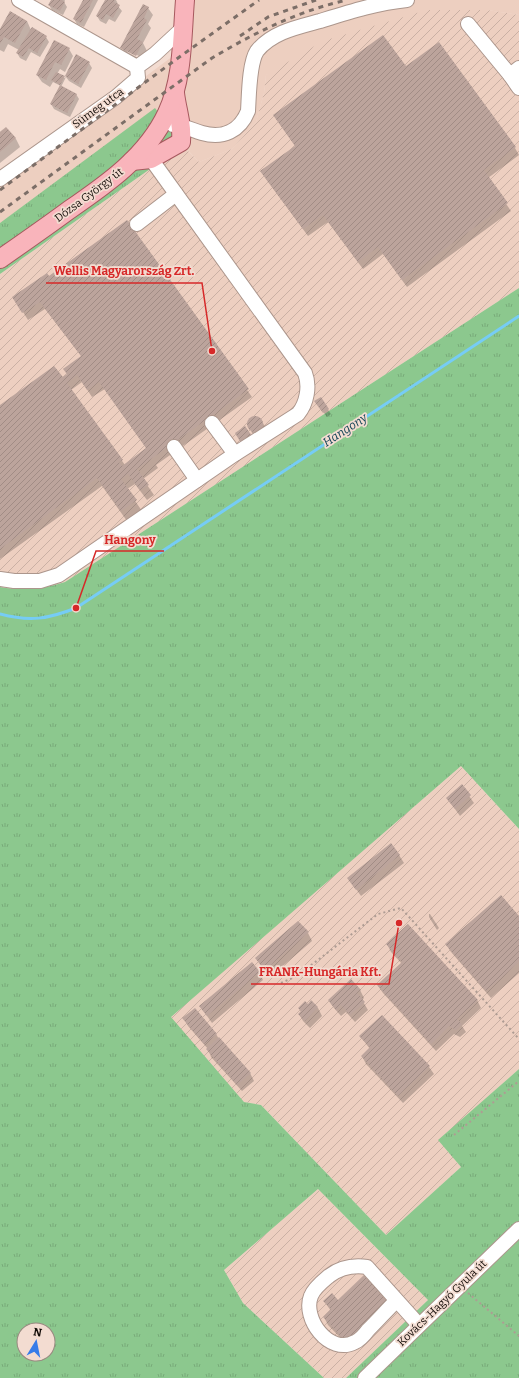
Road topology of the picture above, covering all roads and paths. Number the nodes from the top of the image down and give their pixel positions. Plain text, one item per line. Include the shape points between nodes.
1 (19, 0) edge
2 (185, 0) edge
3 (406, 0) edge
4 (468, 24) dead end
5 (183, 28) junction
6 (137, 67) junction
7 (514, 72) edge
8 (519, 88) edge
9 (174, 92) junction
10 (160, 127) junction
11 (181, 134) junction
12 (151, 159) junction
13 (132, 161) junction
14 (0, 179) edge
15 (176, 194) junction
16 (137, 224) dead end
17 (0, 259) edge
18 (212, 423) dead end
19 (174, 447) dead end
20 (235, 454) junction
21 (197, 480) junction
22 (0, 579) edge
23 (281, 983) dead end
24 (519, 1039) edge
25 (519, 1081) edge
26 (454, 1135) dead end
27 (519, 1229) edge
28 (460, 1285) junction
29 (396, 1301) junction
30 (419, 1325) junction
31 (519, 1336) edge
32 (365, 1378) edge

1 - 6 street
2 - 5 main road, Dózsa György út
3 - 11 street via 359,8 271,39 257,52 252,61 248,111 238,126 223,135
4 - 7 street
5 - 6 street
5 - 9 main road, Dózsa György út via 180,69
6 - 14 street, Sümeg utca via 138,78 116,97
7 - 8 street
9 - 10 main road, Dózsa György út
9 - 11 main road
10 - 11 street via 171,125
10 - 13 main road, Dózsa György út
11 - 12 main road
12 - 13 main road
12 - 15 street
13 - 17 main road, Dózsa György út via 106,184
15 - 16 street
15 - 20 street via 306,376 305,400 298,414
18 - 20 street
19 - 21 street
20 - 21 street
21 - 22 street via 59,576 40,581
23 - 24 path via 297,976 378,914 401,908
25 - 26 path
27 - 28 street, Kovács-Hagyó Gyula út
28 - 30 street, Kovács-Hagyó Gyula út
28 - 31 path
29 - 29 street via 367,1267 358,1266 346,1267 325,1279 310,1296 309,1307 320,1333 326,1340 340,1346 357,1342
29 - 30 street
30 - 32 street, Kovács-Hagyó Gyula út

